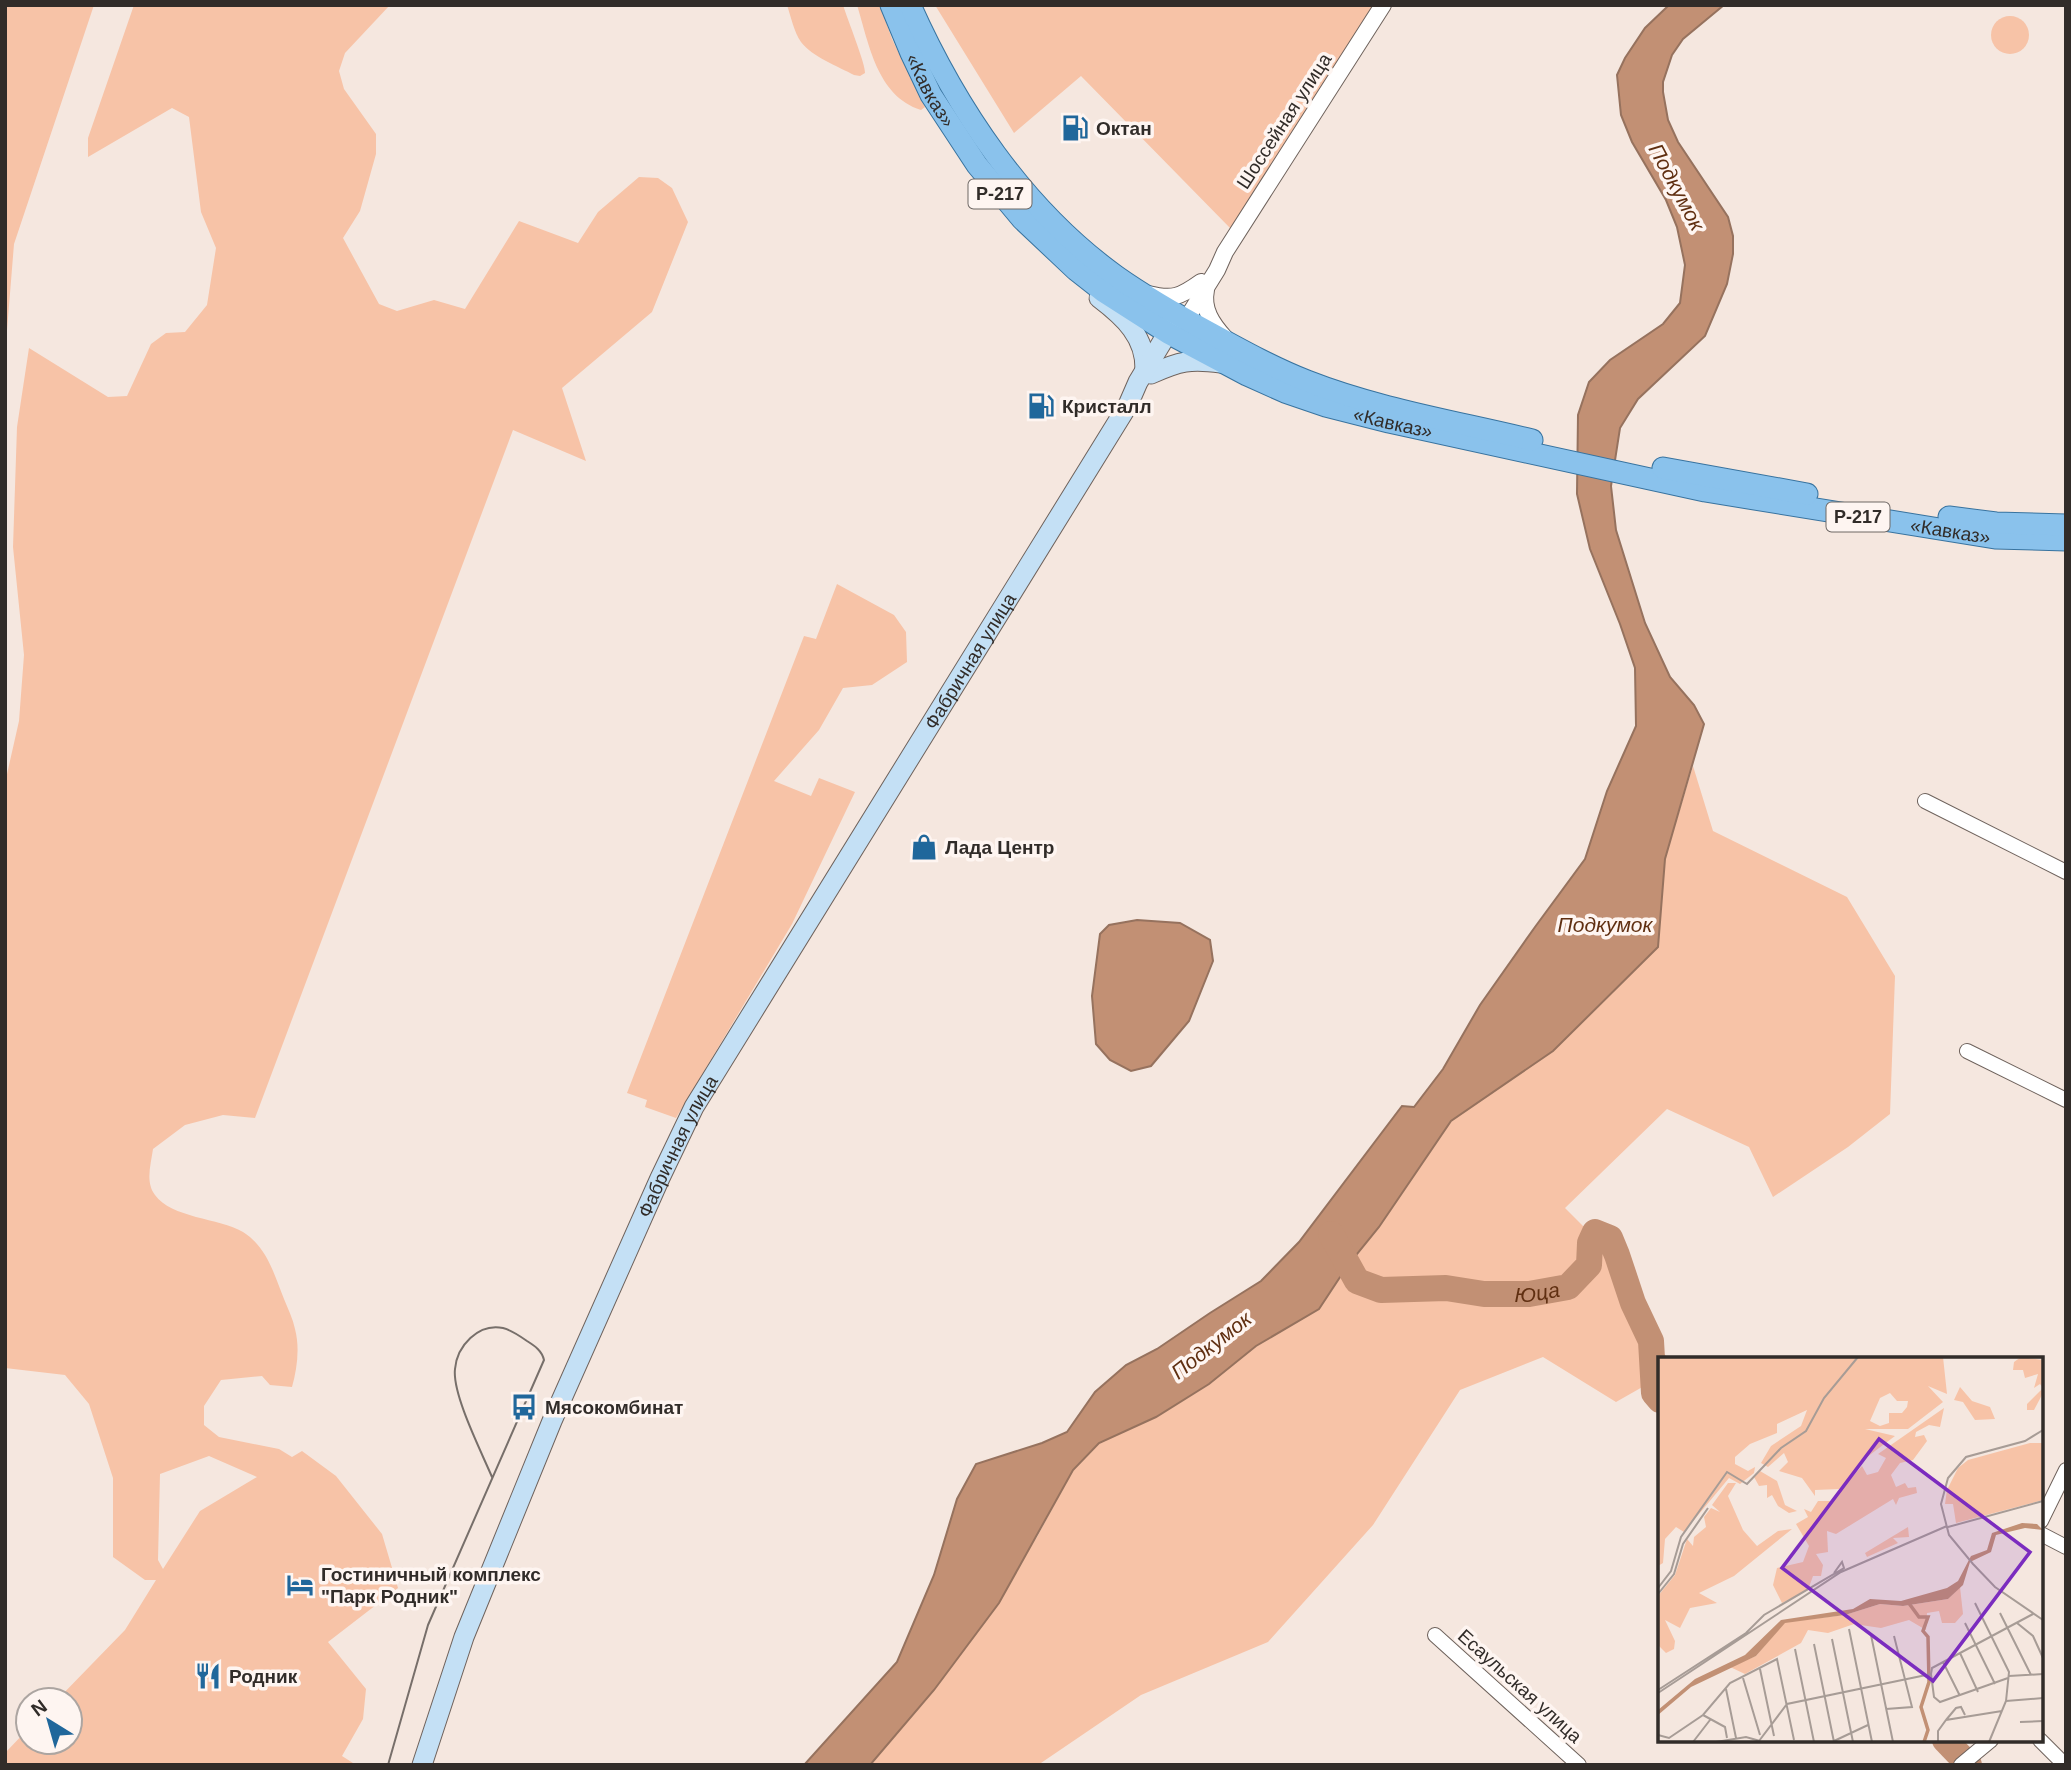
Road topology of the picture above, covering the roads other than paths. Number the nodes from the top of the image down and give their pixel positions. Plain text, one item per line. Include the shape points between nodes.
1 (891, 5) edge
2 (909, 5) edge
3 (1382, 5) edge
4 (989, 181) junction
5 (1204, 284) junction
6 (1141, 293) junction
7 (1177, 326) junction
8 (1230, 355) junction
9 (1148, 372) junction
10 (1372, 402) junction
11 (1540, 449) junction
12 (1653, 473) junction
13 (2066, 525) edge
14 (2066, 540) edge
15 (1925, 801) dead end
16 (2066, 872) edge
17 (1968, 1051) dead end
18 (2066, 1100) edge
19 (2066, 1470) edge
20 (2043, 1517) edge
21 (2043, 1535) edge
22 (2066, 1547) edge
23 (1434, 1635) dead end
24 (1989, 1742) edge
25 (2042, 1742) edge
26 (422, 1765) edge
27 (1579, 1765) edge
28 (1961, 1765) edge
29 (2065, 1765) edge

1 - 4 main road, «Кавказ» / Р-217 via 932,95
2 - 6 main road, «Кавказ» / Р-217 via 965,111 1009,171 1068,235
3 - 5 street, Шоссейная улица
4 - 7 main road, «Кавказ» / Р-217 via 1022,219 1104,292
4 - 9 main road via 995,198 1026,234 1135,331
5 - 6 street via 1172,298
5 - 7 street, Шоссейная улица
5 - 8 street via 1206,309
6 - 7 main road, «Кавказ» / Р-217
7 - 8 main road, «Кавказ» / Р-217
7 - 9 main road, Фабричная улица
7 - 10 main road via 1310,391 1356,403
8 - 9 main road via 1181,361
8 - 10 main road, «Кавказ» / Р-217 via 1257,359
8 - 11 main road, «Кавказ» / Р-217 via 1285,392 1326,406
9 - 26 main road, Фабричная улица via 694,1107 552,1421 464,1637
10 - 11 main road, «Кавказ» / Р-217
11 - 12 main road, «Кавказ» / Р-217
12 - 13 main road, «Кавказ» / Р-217 via 1996,523
12 - 14 main road, «Кавказ» / Р-217 via 1776,504 1995,538
15 - 16 street
17 - 18 street
19 - 20 street
21 - 22 street
23 - 27 street, Есаульская улица
24 - 28 street
25 - 29 street

